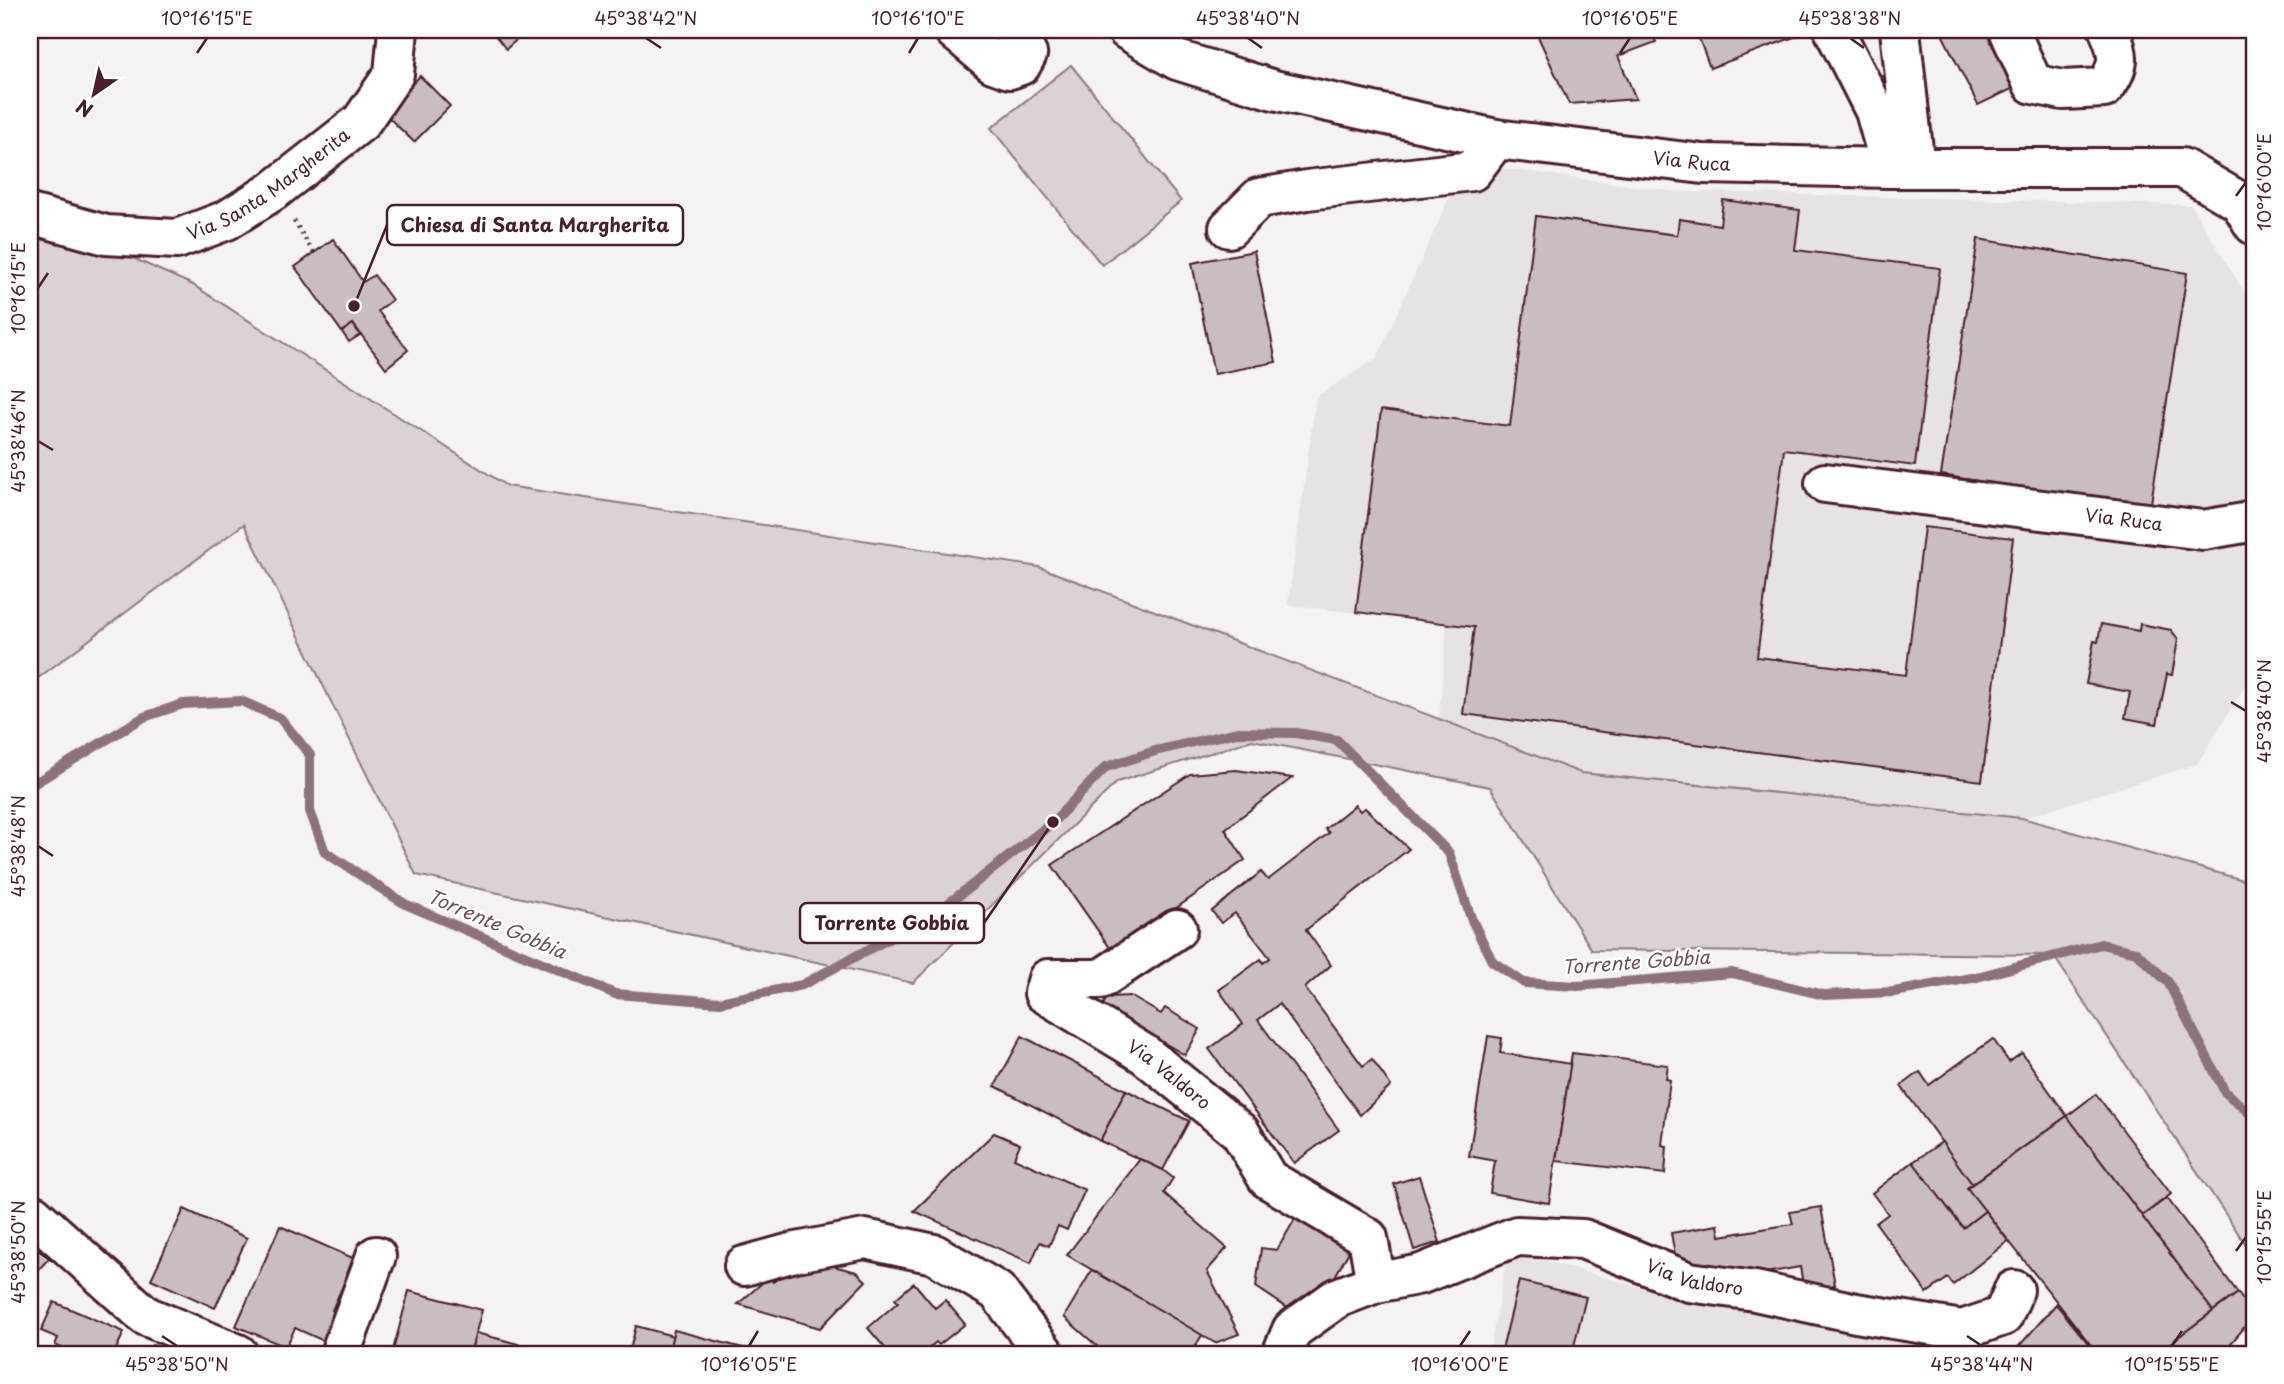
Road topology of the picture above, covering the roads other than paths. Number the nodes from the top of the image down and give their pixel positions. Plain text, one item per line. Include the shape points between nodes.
1 (397, 30) edge
2 (1013, 30) edge
3 (1126, 30) edge
4 (1834, 30) edge
5 (1900, 30) edge
6 (2009, 30) edge
7 (2109, 30) edge
8 (963, 35) edge
9 (1496, 139) junction
10 (1903, 168) junction
11 (30, 214) edge
12 (2254, 225) edge
13 (1229, 228) dead end
14 (1825, 483) dead end
15 (2254, 517) edge
16 (1177, 929) dead end
17 (34, 1215) dead end
18 (376, 1256) dead end
19 (744, 1266) dead end
20 (1376, 1283) junction
21 (2014, 1290) dead end
22 (238, 1354) edge
23 (340, 1354) edge
24 (1045, 1354) edge
25 (1282, 1354) edge

1 - 11 street, Via Santa Margherita via 394,74 360,122 274,191 227,220 177,239 106,235
2 - 8 street via 1027,54 1021,65 1010,69 993,63
3 - 9 street, Via Ruca via 1177,60 1274,90
4 - 10 street
5 - 10 street
6 - 7 street via 2033,85 2063,90 2104,88 2117,71 2116,45
9 - 10 street, Via Ruca via 1703,164
9 - 13 street via 1472,170 1259,198
10 - 12 street, Via Ruca via 2182,168 2240,202
14 - 15 street, Via Ruca via 2203,530 2250,522
16 - 20 street, Via Valdoro via 1101,979 1048,979 1044,993 1144,1054 1240,1132 1268,1179 1368,1238
17 - 22 street via 146,1316
18 - 23 street
19 - 24 street via 865,1239 934,1254 997,1291
20 - 21 street, Via Valdoro via 1421,1274 1517,1236 1583,1239 1689,1282 1962,1331 2003,1316
20 - 25 street, Via Valdoro via 1337,1298 1292,1330

